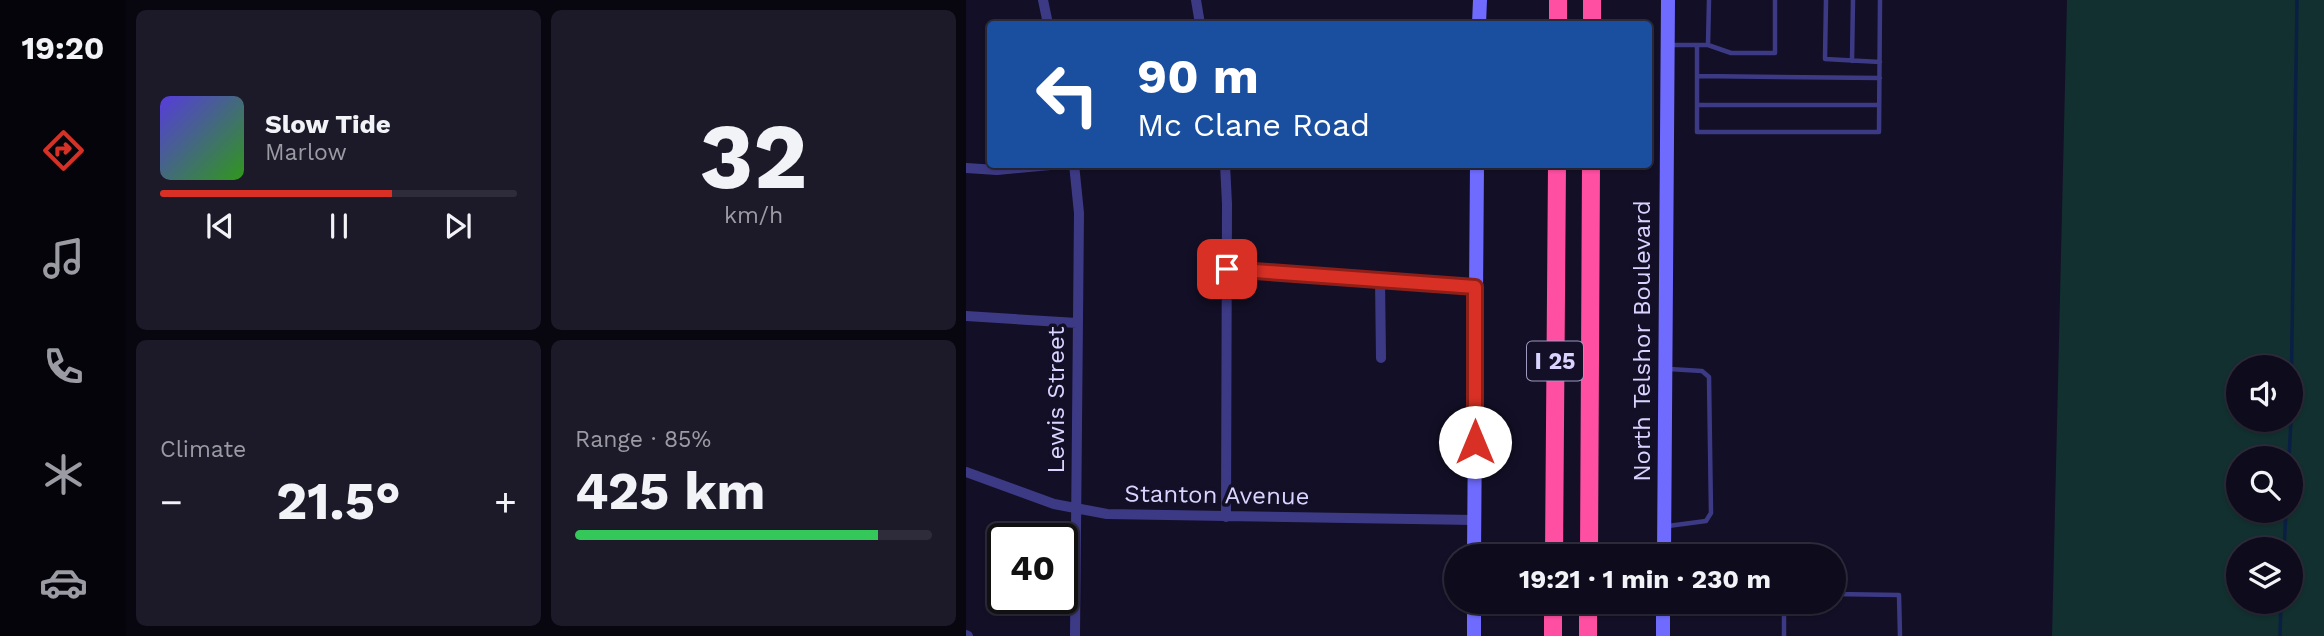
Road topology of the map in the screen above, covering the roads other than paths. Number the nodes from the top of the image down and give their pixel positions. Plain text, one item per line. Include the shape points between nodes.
1 (1043, 0) edge
2 (1196, 0) edge
3 (1480, 0) edge
4 (1558, 0) edge
5 (1592, 0) edge
6 (1668, 0) edge
7 (1709, 0) edge
8 (1775, 0) edge
9 (1826, 0) edge
10 (1853, 0) edge
11 (1880, 0) edge
12 (1047, 21) edge
13 (1200, 21) edge
14 (1479, 21) edge
15 (1558, 21) edge
16 (1592, 21) edge
17 (1667, 45) junction
18 (1697, 45) junction
19 (1708, 45) junction
20 (1852, 61) junction
21 (1880, 62) junction
22 (1697, 76) junction
23 (1880, 78) junction
24 (1879, 104) junction
25 (1697, 105) junction
26 (966, 168) edge
27 (1018, 168) edge
28 (1074, 168) edge
29 (1224, 168) edge
30 (1477, 168) edge
31 (1556, 168) edge
32 (1591, 168) edge
33 (1227, 269) junction
34 (1380, 279) junction
35 (1475, 287) junction
36 (966, 316) edge
37 (1077, 323) junction
38 (1381, 358) dead end
39 (1665, 369) junction
40 (966, 472) edge
41 (1076, 509) junction
42 (1226, 517) junction
43 (1475, 520) junction
44 (1664, 527) junction
45 (1474, 544) edge
46 (1554, 544) edge
47 (1589, 544) edge
48 (1664, 544) edge
49 (1846, 594) edge
50 (1474, 614) edge
51 (1553, 614) edge
52 (1588, 614) edge
53 (1663, 614) edge
54 (1784, 614) edge
55 (1075, 636) edge
56 (1474, 636) edge
57 (1553, 636) edge
58 (1588, 636) edge
59 (1663, 636) edge
60 (1784, 636) edge
61 (1900, 636) edge

1 - 12 street
2 - 13 street
3 - 14 main road
4 - 15 highway
5 - 16 highway
6 - 17 main road, North Telshor Boulevard
7 - 19 lane
8 - 19 lane via 1775,52 1731,53
9 - 20 lane via 1825,59
10 - 20 lane
11 - 21 lane
17 - 18 lane
17 - 39 main road, North Telshor Boulevard
18 - 19 lane
18 - 22 lane
20 - 21 lane
21 - 23 lane
22 - 23 lane
22 - 25 lane
23 - 24 lane
24 - 25 lane
24 - 25 lane via 1879,132 1698,132
26 - 27 street
28 - 37 street, Lewis Street via 1079,213
29 - 33 street
30 - 35 main road
31 - 46 highway, I 25
32 - 47 highway, I 25
33 - 34 street
33 - 42 street
34 - 35 street
34 - 38 street
35 - 43 main road
36 - 37 street
37 - 41 street, Lewis Street
39 - 44 main road, North Telshor Boulevard
39 - 44 lane via 1702,371 1709,377 1711,513 1706,521
40 - 41 street, Stanton Avenue
41 - 42 street, Stanton Avenue
41 - 55 street, Lewis Street
42 - 43 street, Stanton Avenue
43 - 45 main road
44 - 48 main road, North Telshor Boulevard
49 - 61 lane via 1899,596
50 - 56 main road
51 - 57 highway
52 - 58 highway
53 - 59 main road
54 - 60 lane

